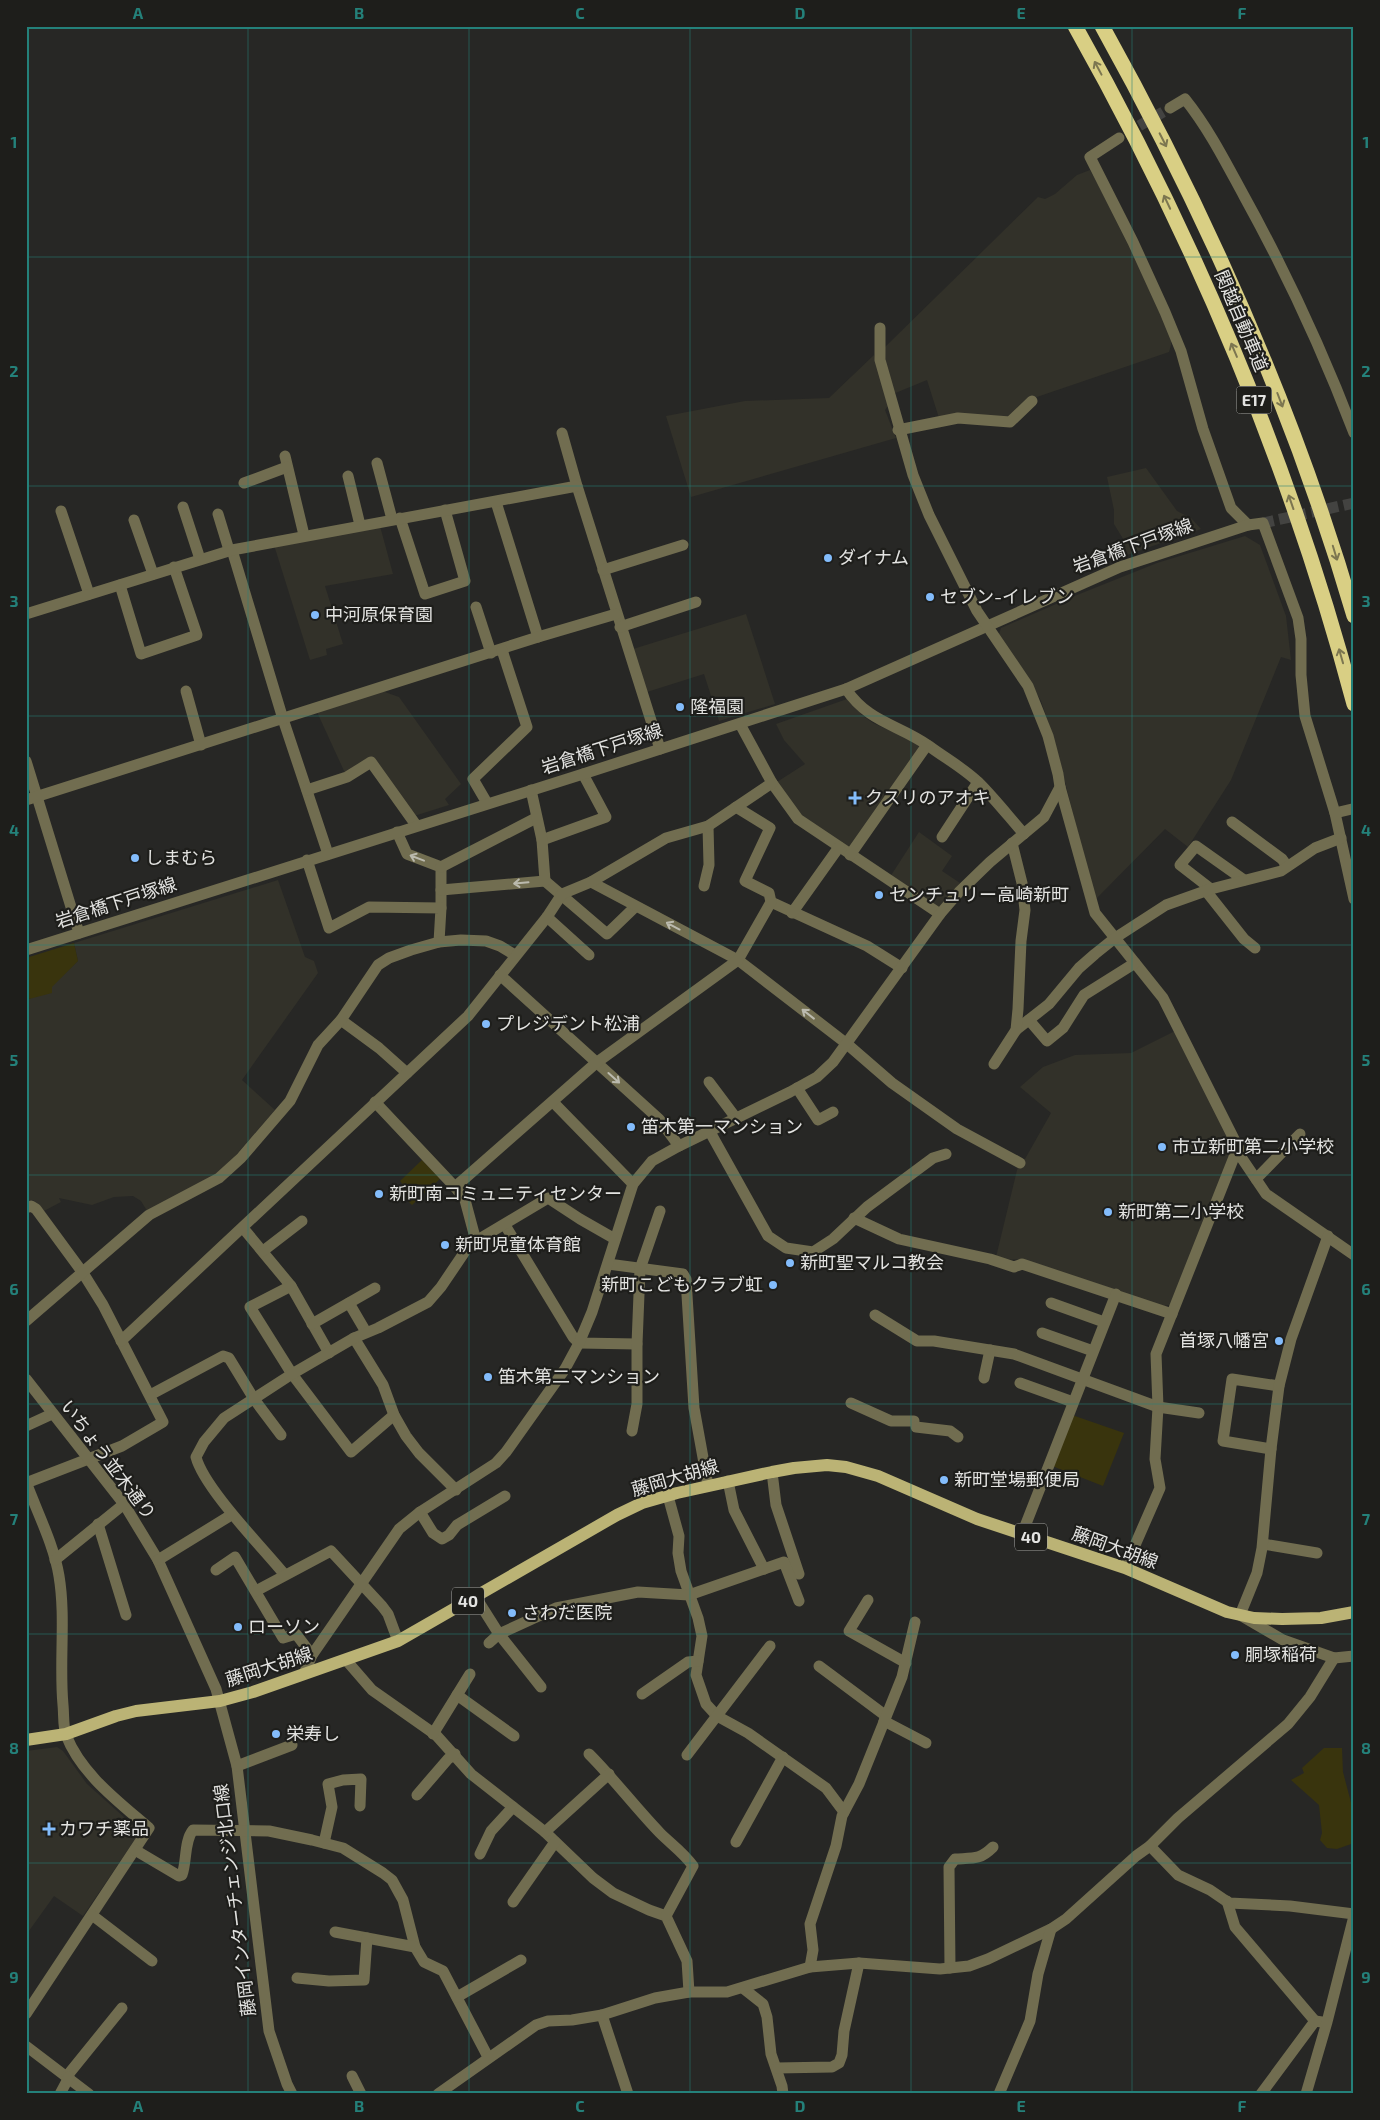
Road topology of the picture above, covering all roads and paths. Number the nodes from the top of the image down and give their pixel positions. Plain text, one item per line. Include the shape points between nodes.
1 (1075, 26) edge
2 (1102, 26) edge
3 (1170, 108) tunnel mouth
4 (1119, 138) tunnel mouth
5 (880, 328) dead end
6 (1032, 401) dead end
7 (898, 430) junction
8 (562, 433) dead end
9 (1354, 433) edge
10 (377, 463) dead end
11 (348, 476) dead end
12 (244, 483) dead end
13 (576, 486) junction
14 (496, 502) junction
15 (183, 508) dead end
16 (445, 510) junction
17 (61, 511) dead end
18 (218, 514) dead end
19 (396, 519) junction
20 (134, 520) dead end
21 (360, 525) junction
22 (1248, 525) junction
23 (304, 535) junction
24 (682, 545) dead end
25 (231, 550) junction
26 (200, 559) junction
27 (174, 567) junction
28 (603, 570) junction
29 (153, 574) junction
30 (120, 585) junction
31 (89, 594) junction
32 (696, 602) dead end
33 (476, 607) dead end
34 (26, 614) edge
35 (616, 614) junction
36 (1354, 616) edge
37 (986, 625) junction
38 (620, 627) junction
39 (538, 637) junction
40 (502, 650) junction
41 (491, 653) junction
42 (846, 689) junction
43 (186, 691) dead end
44 (1354, 704) edge
45 (283, 719) junction
46 (740, 724) junction
47 (201, 745) junction
48 (928, 745) junction
49 (660, 749) junction
50 (26, 761) edge
51 (583, 774) junction
52 (978, 782) junction
53 (772, 783) junction
54 (1060, 787) junction
55 (307, 790) junction
56 (531, 790) junction
57 (32, 799) edge
58 (487, 803) junction
59 (736, 807) junction
60 (1352, 808) dead end
61 (1335, 813) junction
62 (536, 818) junction
63 (1232, 822) dead end
64 (416, 825) junction
65 (708, 826) junction
66 (398, 832) junction
67 (1024, 834) junction
68 (942, 836) dead end
69 (1341, 838) junction
70 (542, 840) junction
71 (1012, 843) junction
72 (839, 847) junction
73 (328, 854) junction
74 (850, 855) junction
75 (306, 860) junction
76 (1287, 866) junction
77 (441, 867) junction
78 (1244, 880) junction
79 (545, 881) junction
80 (591, 882) junction
81 (704, 886) dead end
82 (441, 890) junction
83 (1208, 890) junction
84 (562, 894) junction
85 (1354, 899) edge
86 (771, 902) junction
87 (635, 907) junction
88 (441, 908) junction
89 (792, 913) junction
90 (940, 914) junction
91 (547, 917) junction
92 (79, 933) junction
93 (1115, 938) junction
94 (440, 942) junction
95 (1255, 948) dead end
96 (26, 950) edge
97 (515, 955) junction
98 (590, 955) dead end
99 (738, 960) junction
100 (1135, 963) junction
101 (902, 968) junction
102 (500, 975) junction
103 (341, 1020) junction
104 (1029, 1020) junction
105 (1016, 1030) junction
106 (847, 1044) junction
107 (596, 1063) junction
108 (994, 1064) dead end
109 (407, 1073) junction
110 (709, 1082) dead end
111 (797, 1088) junction
112 (375, 1102) junction
113 (553, 1102) junction
114 (833, 1112) dead end
115 (736, 1118) junction
116 (710, 1132) junction
117 (1300, 1134) dead end
118 (679, 1146) junction
119 (1238, 1147) junction
120 (946, 1154) dead end
121 (1020, 1163) dead end
122 (1256, 1179) junction
123 (633, 1184) junction
124 (455, 1186) junction
125 (26, 1208) edge
126 (660, 1210) dead end
127 (854, 1218) junction
128 (302, 1221) dead end
129 (505, 1225) junction
130 (243, 1228) junction
131 (1328, 1236) junction
132 (616, 1239) junction
133 (476, 1241) junction
134 (263, 1251) junction
135 (1354, 1255) edge
136 (608, 1264) junction
137 (640, 1269) junction
138 (82, 1274) junction
139 (291, 1286) junction
140 (375, 1288) dead end
141 (1116, 1294) junction
142 (349, 1303) junction
143 (1051, 1303) dead end
144 (1172, 1314) junction
145 (875, 1316) dead end
146 (26, 1321) edge
147 (1104, 1322) junction
148 (312, 1324) junction
149 (366, 1332) junction
150 (1042, 1333) dead end
151 (354, 1338) junction
152 (121, 1341) junction
153 (579, 1343) junction
154 (637, 1344) junction
155 (990, 1350) junction
156 (1093, 1351) junction
157 (329, 1353) junction
158 (292, 1374) junction
159 (984, 1378) dead end
160 (26, 1379) edge
161 (1083, 1379) junction
162 (1020, 1383) dead end
163 (1279, 1386) junction
164 (150, 1395) junction
165 (254, 1398) junction
166 (1073, 1402) junction
167 (851, 1403) dead end
168 (1158, 1407) junction
169 (1199, 1413) dead end
170 (52, 1414) junction
171 (394, 1415) junction
172 (26, 1426) edge
173 (632, 1431) dead end
174 (281, 1434) dead end
175 (958, 1437) dead end
176 (1271, 1449) junction
177 (89, 1459) junction
178 (772, 1472) junction
179 (728, 1481) junction
180 (26, 1483) edge
181 (708, 1485) junction
182 (456, 1490) junction
183 (505, 1496) dead end
184 (668, 1496) junction
185 (124, 1504) junction
186 (420, 1512) junction
187 (228, 1517) dead end
188 (98, 1524) junction
189 (1022, 1534) junction
190 (1263, 1544) junction
191 (1317, 1553) dead end
192 (55, 1560) junction
193 (158, 1560) junction
194 (1125, 1568) junction
195 (764, 1569) junction
196 (216, 1570) dead end
197 (284, 1574) junction
198 (799, 1574) dead end
199 (360, 1584) junction
200 (256, 1591) junction
201 (689, 1595) junction
202 (476, 1596) junction
203 (868, 1600) dead end
204 (799, 1601) dead end
205 (1354, 1612) edge
206 (126, 1614) dead end
207 (1240, 1615) junction
208 (915, 1622) dead end
209 (499, 1634) junction
210 (398, 1641) junction
211 (489, 1643) dead end
212 (770, 1646) dead end
213 (312, 1656) junction
214 (1354, 1656) edge
215 (1334, 1658) junction
216 (346, 1660) junction
217 (698, 1661) junction
218 (906, 1662) junction
219 (819, 1666) dead end
220 (304, 1674) junction
221 (470, 1674) dead end
222 (541, 1688) dead end
223 (642, 1694) dead end
224 (457, 1695) junction
225 (220, 1700) junction
226 (717, 1716) junction
227 (885, 1719) junction
228 (66, 1734) junction
229 (434, 1734) junction
230 (514, 1736) dead end
231 (26, 1740) edge
232 (926, 1743) dead end
233 (292, 1745) dead end
234 (454, 1754) junction
235 (589, 1754) dead end
236 (687, 1755) dead end
237 (782, 1757) junction
238 (237, 1766) junction
239 (609, 1774) junction
240 (417, 1795) dead end
241 (360, 1806) dead end
242 (513, 1807) junction
243 (844, 1812) junction
244 (244, 1830) junction
245 (545, 1832) junction
246 (555, 1842) junction
247 (736, 1842) dead end
248 (324, 1843) junction
249 (1150, 1846) junction
250 (994, 1847) dead end
251 (136, 1850) junction
252 (480, 1854) dead end
253 (1227, 1901) junction
254 (513, 1902) dead end
255 (92, 1915) junction
256 (1354, 1915) edge
257 (666, 1916) junction
258 (1050, 1929) junction
259 (334, 1932) dead end
260 (367, 1938) junction
261 (415, 1947) junction
262 (521, 1960) dead end
263 (152, 1961) dead end
264 (859, 1963) junction
265 (810, 1966) junction
266 (950, 1968) junction
267 (297, 1978) dead end
268 (744, 1988) junction
269 (688, 1992) junction
270 (457, 1997) junction
271 (122, 2008) dead end
272 (26, 2014) edge
273 (602, 2015) junction
274 (1321, 2022) junction
275 (27, 2049) edge
276 (488, 2057) junction
277 (776, 2068) junction
278 (352, 2076) dead end
279 (68, 2077) junction
280 (60, 2094) edge
281 (89, 2094) edge
282 (292, 2094) edge
283 (361, 2094) edge
284 (438, 2094) edge
285 (628, 2094) edge
286 (783, 2094) edge
287 (999, 2094) edge
288 (1261, 2094) edge
289 (1306, 2094) edge

44 -> 1 highway, 関越自動車道 / E17 via 1327,608 1259,413 1206,286 1153,172
2 -> 36 highway, 関越自動車道 / E17 via 1200,216 1259,349 1303,462
3 - 9 street via 1186,99 1204,122 1272,246
4 - 22 street via 1090,157 1165,312 1231,508
5 - 7 street via 880,360
6 - 7 street via 1010,422 958,418
7 - 37 street via 929,515
8 - 13 street
10 - 19 street
11 - 21 street
12 - 23 street via 286,462
13 - 14 street
13 - 28 street
14 - 16 street
14 - 39 street
15 - 26 street
16 - 19 street
16 - 19 street via 464,580 425,594
17 - 31 street
18 - 25 street
19 - 21 street
20 - 29 street
21 - 23 street
22 - 37 street, 岩倉橋下戸塚線 via 1120,567
22 - 61 street, 岩倉橋下戸塚線 via 1263,523 1298,618 1305,716
23 - 25 street
24 - 28 street
25 - 26 street
25 - 45 street
26 - 27 street
27 - 29 street
27 - 30 street via 197,635 141,654
28 - 35 street
29 - 30 street
30 - 31 street
31 - 34 street
32 - 38 street
33 - 41 street
35 - 38 street
35 - 39 street
37 - 42 street, 岩倉橋下戸塚線
37 - 54 street via 1028,686 1048,736
38 - 49 street
39 - 40 street
40 - 41 street
40 - 58 street via 527,726 473,779
41 - 45 street
42 - 46 street, 岩倉橋下戸塚線
42 - 48 street via 870,716
43 - 47 street
45 - 47 street
45 - 55 street
46 - 49 street, 岩倉橋下戸塚線
46 - 53 street
47 - 57 street
48 - 52 street
48 - 74 street
49 - 51 street, 岩倉橋下戸塚線
50 - 57 street
51 - 56 street, 岩倉橋下戸塚線
51 - 70 street via 606,817
52 - 67 street
52 - 68 street
53 - 59 street
53 - 72 street via 798,819
54 - 67 street via 1044,817
54 - 93 street via 1096,914
55 - 64 street via 347,777 371,762
55 - 73 street
56 - 58 street, 岩倉橋下戸塚線
56 - 62 street
57 - 92 street
58 - 64 street, 岩倉橋下戸塚線
59 - 65 street
59 - 86 street via 770,828 745,881 769,893
60 - 61 street
61 - 69 street
62 - 70 street
62 - 77 street
63 - 76 street
64 - 66 street, 岩倉橋下戸塚線
65 - 80 street via 666,838
65 - 81 street via 709,865
66 - 73 street, 岩倉橋下戸塚線
77 -> 66 street via 407,854
67 - 71 street
69 - 76 street via 1315,848
69 - 85 street
70 - 79 street
71 - 90 street
71 - 105 street via 1025,910
72 - 74 street
72 - 89 street
73 - 75 street, 岩倉橋下戸塚線
74 - 90 street
75 - 88 street via 330,928 368,907
75 - 92 street, 岩倉橋下戸塚線
76 - 78 street via 1281,871
77 - 82 street
78 - 83 street
78 - 83 street via 1196,846 1180,865
79 -> 82 street
79 - 84 street
80 - 84 street
80 - 87 street
82 - 88 street
83 - 93 street via 1166,905
83 - 95 street via 1244,939
84 - 87 street via 607,934
84 - 91 street
86 - 89 street
86 - 99 street
99 -> 87 street
88 - 94 street
89 - 101 street via 867,946
90 - 101 street
91 - 97 street
91 - 98 street
92 - 96 street, 岩倉橋下戸塚線
93 - 100 street
93 - 104 street via 1079,968 1050,1004
94 - 97 street via 486,942
94 - 103 street via 389,958 378,965
97 - 102 street
106 -> 99 street
99 - 107 street
100 - 104 street via 1084,995 1063,1028 1047,1041
100 - 119 street via 1163,998
101 - 106 street
102 - 107 street
102 - 109 street via 468,1016
103 - 109 street
103 - 138 street via 318,1045 290,1101 241,1158 220,1178 150,1215
104 - 105 street
105 - 108 street
106 - 111 street via 817,1077
106 - 121 street via 892,1083 957,1129
107 - 113 street
107 -> 118 street via 658,1119
109 - 112 street
110 - 115 street
111 - 114 street via 818,1120
111 - 115 street
112 - 124 street
112 - 130 street
113 - 123 street
113 - 124 street
115 - 116 street
116 - 118 street
116 - 127 street via 768,1236 786,1248 813,1252 833,1239
117 - 122 street
118 - 123 street via 652,1161
119 - 122 street via 1240,1157
119 - 144 street
120 - 127 street via 933,1158
122 - 131 street via 1266,1194
123 - 132 street
124 - 133 street via 465,1200
125 - 138 street via 31,1206 36,1210
126 - 137 street
127 - 141 street via 899,1239 1014,1267 1022,1264
128 - 134 street
129 - 132 street via 548,1198
129 - 133 street
129 - 153 street
130 - 134 street
130 - 152 street
131 - 135 street
131 - 163 street via 1291,1339
132 - 136 street
133 - 149 street via 428,1302
134 - 139 street
136 - 137 street
136 - 153 street
137 - 154 street
137 - 181 street via 683,1274 686,1279 694,1408
138 - 146 street
138 - 152 street via 103,1305
139 - 148 street
139 - 158 street via 250,1306
140 - 142 street
141 - 144 street
141 - 147 street
142 - 148 street
142 - 149 street
143 - 147 street
144 - 168 street via 1156,1354
145 - 155 street via 917,1341
147 - 156 street
148 - 157 street
149 - 151 street
150 - 156 street
151 - 157 street
151 - 171 street via 383,1384
152 - 164 street
153 - 154 street
153 - 182 street via 565,1369 506,1452 496,1463
154 - 173 street via 637,1404
155 - 159 street
155 - 161 street via 1014,1354
156 - 161 street
157 - 158 street
158 - 165 street
158 - 171 street via 350,1452
160 - 170 street, いちょう並木通り
161 - 166 street
161 - 168 street
162 - 166 street
163 - 176 street
163 - 176 street via 1232,1379 1223,1441
164 - 165 street via 223,1356 229,1358
164 - 177 street via 163,1422 122,1446
165 - 174 street
165 - 197 street via 224,1418 196,1457 219,1497
166 - 189 street
167 - 175 street via 891,1421 950,1431
168 - 169 street
168 - 194 street via 1155,1459 1160,1488
170 - 172 street
170 - 177 street, いちょう並木通り
171 - 182 street via 419,1453
176 - 190 street
177 - 180 street
177 - 185 street, いちょう並木通り
178 - 179 main road, 藤岡大胡線 / 40
178 - 189 main road, 藤岡大胡線 / 40 via 820,1466 846,1467 878,1476 977,1519
178 - 198 street via 776,1505
179 - 181 main road, 藤岡大胡線 / 40
179 - 195 street via 734,1510
180 - 192 street
181 - 184 main road, 藤岡大胡線 / 40
182 - 186 street
183 - 186 street via 458,1525 442,1539 433,1533
184 - 201 street via 679,1536 681,1570
184 - 202 main road, 藤岡大胡線 / 40 via 616,1515
185 - 188 street
185 - 193 street, いちょう並木通り
186 - 199 street via 399,1530
187 - 193 street
188 - 192 street
188 - 206 street
189 - 194 main road, 藤岡大胡線 / 40
190 - 191 street
190 - 207 street via 1258,1573
192 - 228 street via 62,1612 61,1680
193 - 225 street, いちょう並木通り
194 - 207 main road, 藤岡大胡線 / 40
195 - 201 street
195 - 204 street via 784,1562
196 - 200 street via 235,1557
197 - 199 street via 331,1551
197 - 200 street
199 - 210 street via 388,1614
199 - 213 street
200 - 213 street via 283,1638 296,1634
201 - 209 street via 638,1592 581,1602 556,1608
201 - 217 street via 702,1636
202 - 209 street
202 - 210 main road, 藤岡大胡線 / 40
203 - 218 street via 849,1631
205 - 207 main road, 藤岡大胡線 / 40 via 1310,1619
207 - 215 street via 1283,1640
208 - 218 street
209 - 211 street
209 - 222 street
210 - 216 main road, 藤岡大胡線 / 40
212 - 226 street
213 - 220 street
214 - 215 street
215 - 249 street via 1310,1697 1288,1724
216 - 220 main road, 藤岡大胡線 / 40
216 - 229 street via 372,1690
217 - 223 street via 688,1662
217 - 226 street via 696,1675 701,1692
218 - 227 street
219 - 227 street
220 - 225 main road, 藤岡大胡線 / 40
221 - 224 street
224 - 229 street
224 - 230 street
225 - 228 main road, 藤岡大胡線 / 40 via 136,1711
225 - 238 street, 藤岡インターチェンジ北口線
226 - 236 street
226 - 237 street
227 - 232 street
227 - 243 street
228 - 231 main road, 藤岡大胡線 / 40
228 - 251 street via 80,1761 105,1789 150,1828
229 - 234 street
233 - 238 street
234 - 240 street
234 - 242 street via 471,1774
235 - 239 street
237 - 243 street via 826,1788
237 - 247 street
238 - 244 street, 藤岡インターチェンジ北口線
239 - 245 street
239 - 257 street via 693,1866
241 - 248 street via 361,1779 328,1784 332,1807
242 - 245 street
242 - 252 street via 491,1831
243 - 265 street via 810,1924 813,1950
244 - 248 street via 269,1830
244 - 251 street via 193,1830 189,1834 186,1865 179,1876
244 - 282 street, 藤岡インターチェンジ北口線 via 269,2031
245 - 246 street
246 - 254 street
246 - 257 street via 613,1894
248 - 261 street via 355,1854 392,1880 403,1900
249 - 253 street via 1178,1875
249 - 258 street
250 - 266 street via 977,1858 955,1859 949,1867
251 - 255 street
253 - 256 street
253 - 274 street via 1235,1927
255 - 263 street
255 - 272 street
256 - 274 street
257 - 269 street via 687,1961
258 - 266 street via 988,1959
258 - 287 street via 1030,2021
259 - 260 street
260 - 261 street
260 - 267 street via 364,1980
261 - 270 street via 424,1962 443,1971
262 - 270 street
264 - 265 street
264 - 266 street
264 - 277 street via 839,2063 832,2067
265 - 268 street
268 - 269 street via 727,1992
268 - 277 street via 762,2004
269 - 273 street via 655,1998
270 - 276 street
271 - 279 street
273 - 276 street via 536,2024
273 - 285 street
274 - 288 street
274 - 289 street
275 - 279 street
276 - 284 street
277 - 286 street
278 - 283 street
279 - 280 street
279 - 281 street

